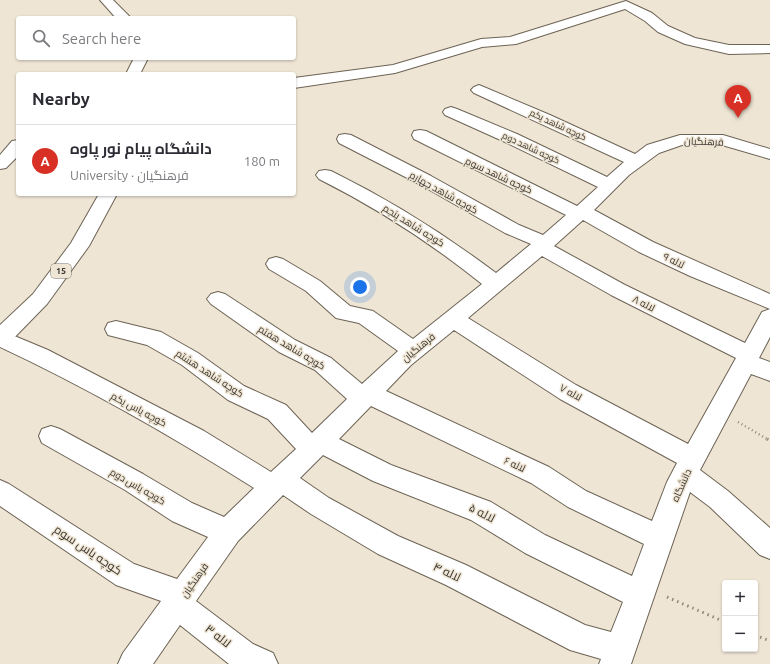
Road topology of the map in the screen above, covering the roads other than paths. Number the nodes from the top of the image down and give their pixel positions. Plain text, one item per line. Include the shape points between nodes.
1 (106, 0) edge
2 (122, 16) edge
3 (770, 49) edge
4 (140, 60) edge
5 (134, 72) edge
6 (296, 83) edge
7 (478, 90) dead end
8 (452, 112) dead end
9 (420, 135) dead end
10 (345, 139) dead end
11 (770, 154) edge
12 (637, 161) junction
13 (325, 176) dead end
14 (610, 185) junction
15 (107, 196) edge
16 (580, 212) junction
17 (543, 245) junction
18 (276, 264) dead end
19 (496, 284) junction
20 (218, 299) dead end
21 (770, 302) edge
22 (770, 317) edge
23 (453, 319) junction
24 (116, 329) dead end
25 (0, 338) edge
26 (414, 351) junction
27 (747, 358) junction
28 (770, 372) edge
29 (366, 396) junction
30 (51, 436) dead end
31 (316, 445) junction
32 (689, 466) junction
33 (278, 483) junction
34 (0, 492) edge
35 (228, 532) junction
36 (660, 538) junction
37 (770, 546) edge
38 (641, 591) junction
39 (180, 599) junction
40 (616, 660) edge
41 (134, 664) edge
42 (262, 664) edge

1 - 2 street
3 - 6 street via 726,50 692,41 663,30 653,20 626,5 512,41 482,43 395,69
4 - 5 street
7 - 12 street, کوچه شاهد یکم
8 - 14 street, کوچه شاهد دوم
9 - 16 street, کوچه شاهد سوم
10 - 17 street, کوچه شاهد چهارم
11 - 12 street, فرهنگیان via 723,140 680,140 653,149
12 - 14 street, فرهنگیان
13 - 19 street, کوچه شاهد پنجم via 358,191 409,220 454,250
14 - 16 street, فرهنگیان
15 - 25 street, 15 via 79,246 40,299
16 - 17 street, فرهنگیان
16 - 21 street, لاله ۹ via 671,259
17 - 19 street, فرهنگیان
17 - 27 street, لاله ۸ via 618,290
18 - 26 street via 313,286 344,313 365,316
19 - 23 street, فرهنگیان
20 - 29 street, کوچه شاهد هفتم via 287,346 323,364
22 - 27 street, دانشگاه
23 - 26 street, فرهنگیان
23 - 32 street, لاله ۷
24 - 31 street, کوچه شاهد هشتم via 153,338 190,359 236,393 277,412
25 - 33 street, کوچه یاس یکم via 40,356
26 - 29 street, فرهنگیان
27 - 28 street, لاله ۸
27 - 32 street, دانشگاه
29 - 31 street, فرهنگیان
29 - 36 street, لاله ۶ via 540,475 577,499
30 - 35 street, کوچه یاس دوم via 182,512
31 - 33 street, فرهنگیان
31 - 38 street, لاله ۵ via 481,511 535,544
32 - 36 street, دانشگاه
32 - 37 street, لاله ۷ via 719,499
33 - 35 street, فرهنگیان
33 - 40 street, لاله ۴ via 388,545 456,575 581,639
34 - 39 street, کوچه یاس سوم via 126,576
35 - 39 street, فرهنگیان
36 - 38 street, دانشگاه
38 - 40 street, دانشگاه
39 - 41 street, فرهنگیان
39 - 42 street, لاله ۳ via 242,655

